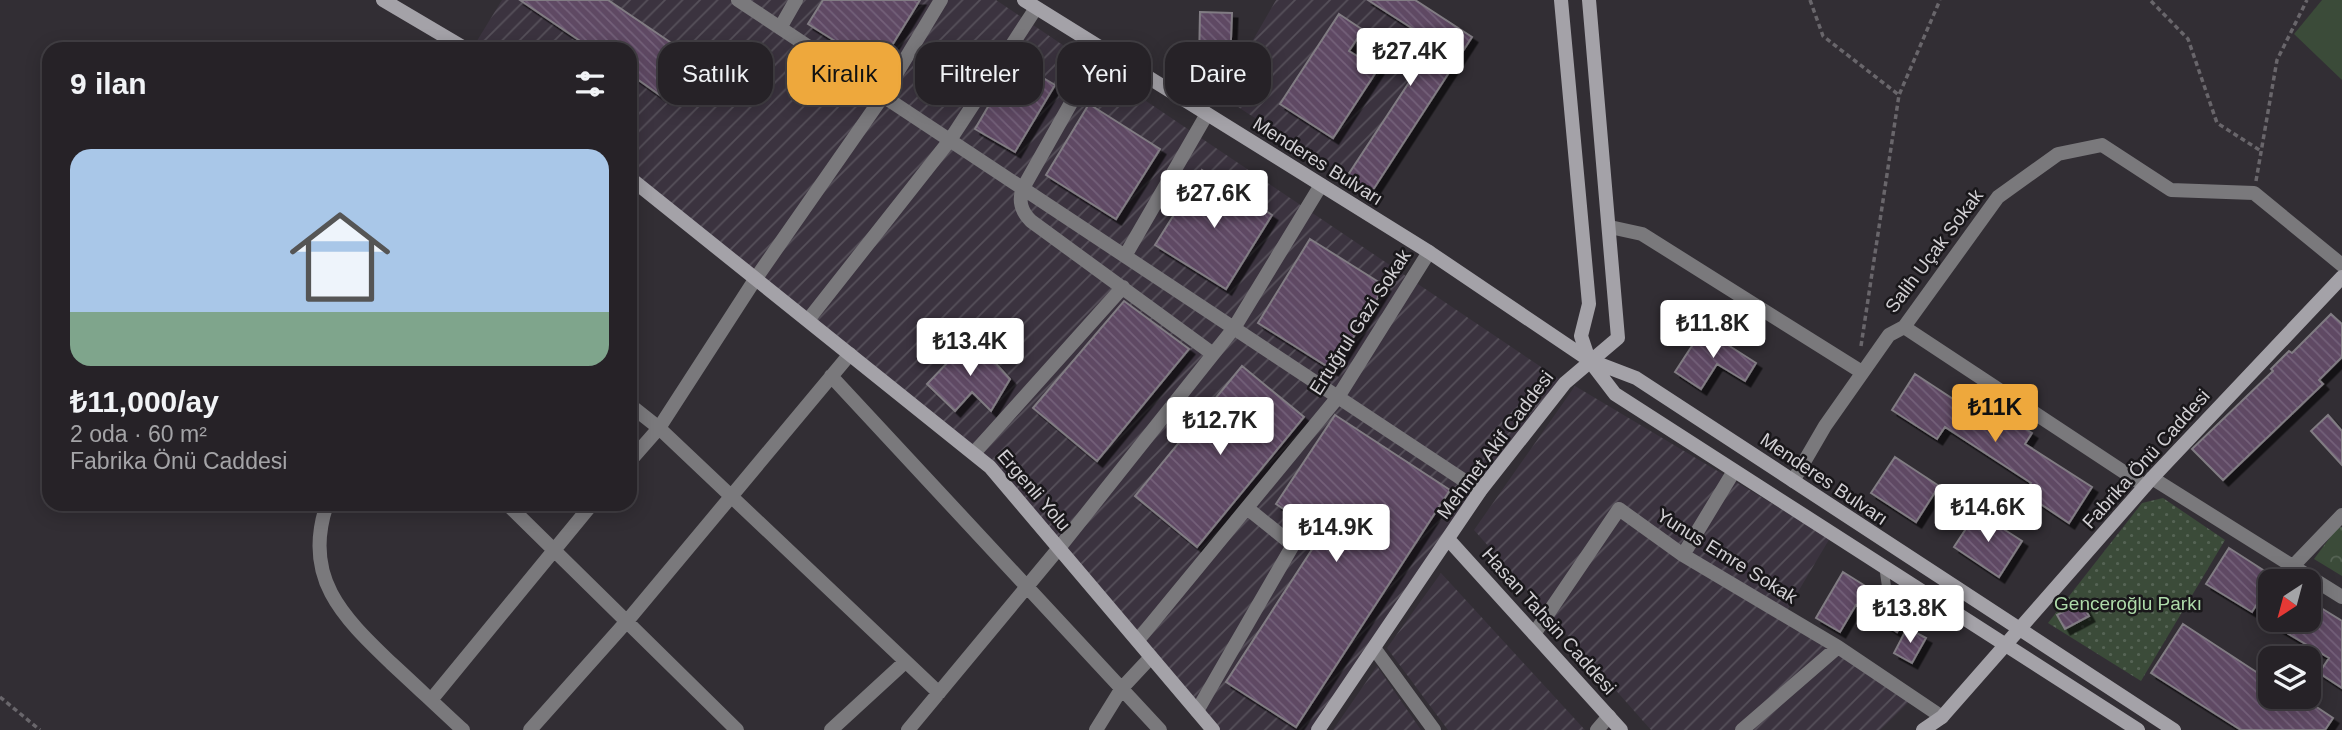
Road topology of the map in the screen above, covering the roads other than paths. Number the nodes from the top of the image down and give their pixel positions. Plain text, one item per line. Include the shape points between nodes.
1 (383, 0) edge
2 (738, 0) edge
3 (796, 0) edge
4 (941, 0) edge
5 (1561, 0) edge
6 (1589, 0) edge
7 (1030, 4) edge
8 (780, 28) junction
9 (454, 42) edge
10 (801, 42) edge
11 (1092, 42) edge
12 (901, 66) edge
13 (1151, 79) edge
14 (877, 105) edge
15 (897, 105) edge
16 (1070, 105) edge
17 (1207, 114) junction
18 (950, 140) junction
19 (637, 184) edge
20 (1321, 185) junction
21 (1023, 188) junction
22 (1610, 227) junction
23 (1429, 252) junction
24 (1125, 256) junction
25 (2342, 265) edge
26 (2342, 277) edge
27 (755, 278) junction
28 (1123, 287) junction
29 (808, 320) junction
30 (1904, 327) junction
31 (1234, 328) junction
32 (849, 354) junction
33 (1213, 354) junction
34 (1589, 360) junction
35 (1857, 369) road end
36 (831, 376) junction
37 (1338, 397) junction
38 (637, 411) edge
39 (659, 428) junction
40 (637, 453) edge
41 (974, 453) junction
42 (1734, 471) junction
43 (1793, 481) junction
44 (2148, 482) junction
45 (1480, 491) junction
46 (732, 497) junction
47 (1247, 508) junction
48 (326, 511) edge
49 (515, 511) edge
50 (586, 511) edge
51 (2342, 516) edge
52 (1448, 539) junction
53 (553, 547) junction
54 (1059, 548) junction
55 (1683, 555) junction
56 (2294, 565) junction
57 (1884, 569) junction
58 (1027, 587) junction
59 (2342, 597) edge
60 (1942, 607) junction
61 (628, 620) junction
62 (2018, 631) junction
63 (1534, 634) junction
64 (1138, 640) junction
65 (2004, 646) junction
66 (1838, 647) junction
67 (1374, 648) junction
68 (1151, 657) junction
69 (905, 662) junction
70 (1122, 688) junction
71 (939, 693) junction
72 (431, 700) junction
73 (1197, 711) junction
74 (1609, 716) junction
75 (1942, 717) junction
76 (463, 730) edge
77 (530, 730) edge
78 (737, 730) edge
79 (831, 730) edge
80 (908, 730) edge
81 (1097, 730) edge
82 (1160, 730) edge
83 (1213, 730) edge
84 (1318, 730) edge
85 (1434, 730) edge
86 (1597, 730) edge
87 (1621, 730) edge
88 (1742, 730) edge
89 (1923, 730) edge
90 (2138, 730) edge
91 (2174, 730) edge

1 - 9 street
2 - 8 street
3 - 8 street
4 - 12 street
5 - 34 street via 1589,304 1581,336
6 - 22 street, Mehmet Akif Caddesi
7 - 11 street, Menderes Bulvarı
7 - 18 street
8 - 10 street
13 - 17 street, Menderes Bulvarı
14 - 27 street
15 - 18 street
16 - 21 street
17 - 20 street, Menderes Bulvarı
17 - 24 street
18 - 21 street
18 - 29 street
19 - 27 street, Ergenli Yolu
20 - 23 street, Menderes Bulvarı
20 - 31 street
21 - 24 street
21 - 28 street via 1021,205 1026,216
22 - 34 street, Mehmet Akif Caddesi via 1618,338
22 - 35 street via 1642,234
23 - 34 street, Menderes Bulvarı
23 - 37 street, Ertuğrul Gazi Sokak
24 - 31 street
25 - 30 street, Salih Uçak Sokak via 2254,193 2172,190 2102,145 2057,154 1998,197
26 - 44 street, Fabrika Önü Caddesi
27 - 29 street, Ergenli Yolu
27 - 39 street
28 - 33 street
28 - 41 street
29 - 32 street, Ergenli Yolu
30 - 43 street, Salih Uçak Sokak via 1889,335
30 - 44 street
31 - 33 street
31 - 37 street
32 - 36 street
32 - 41 street, Ergenli Yolu
33 - 54 street
34 - 42 street, Menderes Bulvarı via 1615,394
34 - 43 street, Menderes Bulvarı via 1636,378
34 - 45 street, Mehmet Akif Caddesi via 1565,383
36 - 46 street
36 - 58 street
37 - 45 street
37 - 47 street, Ertuğrul Gazi Sokak
38 - 39 street
39 - 40 street
39 - 46 street
41 - 54 street, Ergenli Yolu
42 - 55 street
42 - 57 street, Menderes Bulvarı
43 - 62 street, Menderes Bulvarı
44 - 56 street
44 - 62 street, Fabrika Önü Caddesi
45 - 52 street, Mehmet Akif Caddesi
46 - 61 street
46 - 69 street
47 - 64 street, Ertuğrul Gazi Sokak
47 - 73 street via 1293,545
48 - 72 street via 319,551 333,600 354,627
49 - 53 street
50 - 53 street
51 - 56 street
52 - 63 street, Hasan Tahsin Caddesi
52 - 67 street, Mehmet Akif Caddesi
53 - 61 street
53 - 72 street
54 - 58 street
54 - 64 street, Ergenli Yolu
55 - 63 street, Yunus Emre Sokak via 1619,509
55 - 66 street, Yunus Emre Sokak
56 - 59 street
57 - 60 street, Menderes Bulvarı
57 - 60 lane via 1888,597 1916,614
58 - 70 street
58 - 71 street
60 - 65 street, Menderes Bulvarı
61 - 77 street
61 - 78 street
62 - 65 street, Fabrika Önü Caddesi
62 - 91 street, Menderes Bulvarı
63 - 74 street, Hasan Tahsin Caddesi
64 - 68 street, Ergenli Yolu
65 - 75 street, Fabrika Önü Caddesi
65 - 90 street, Menderes Bulvarı
66 - 75 street, Yunus Emre Sokak
66 - 88 street
67 - 84 street, Mehmet Akif Caddesi
67 - 85 street
68 - 70 street
68 - 73 street, Ergenli Yolu
69 - 71 street
69 - 79 street
70 - 81 street
70 - 82 street
71 - 80 street
72 - 76 street
73 - 83 street, Ergenli Yolu
74 - 86 street
74 - 87 street, Hasan Tahsin Caddesi
75 - 89 street, Fabrika Önü Caddesi

